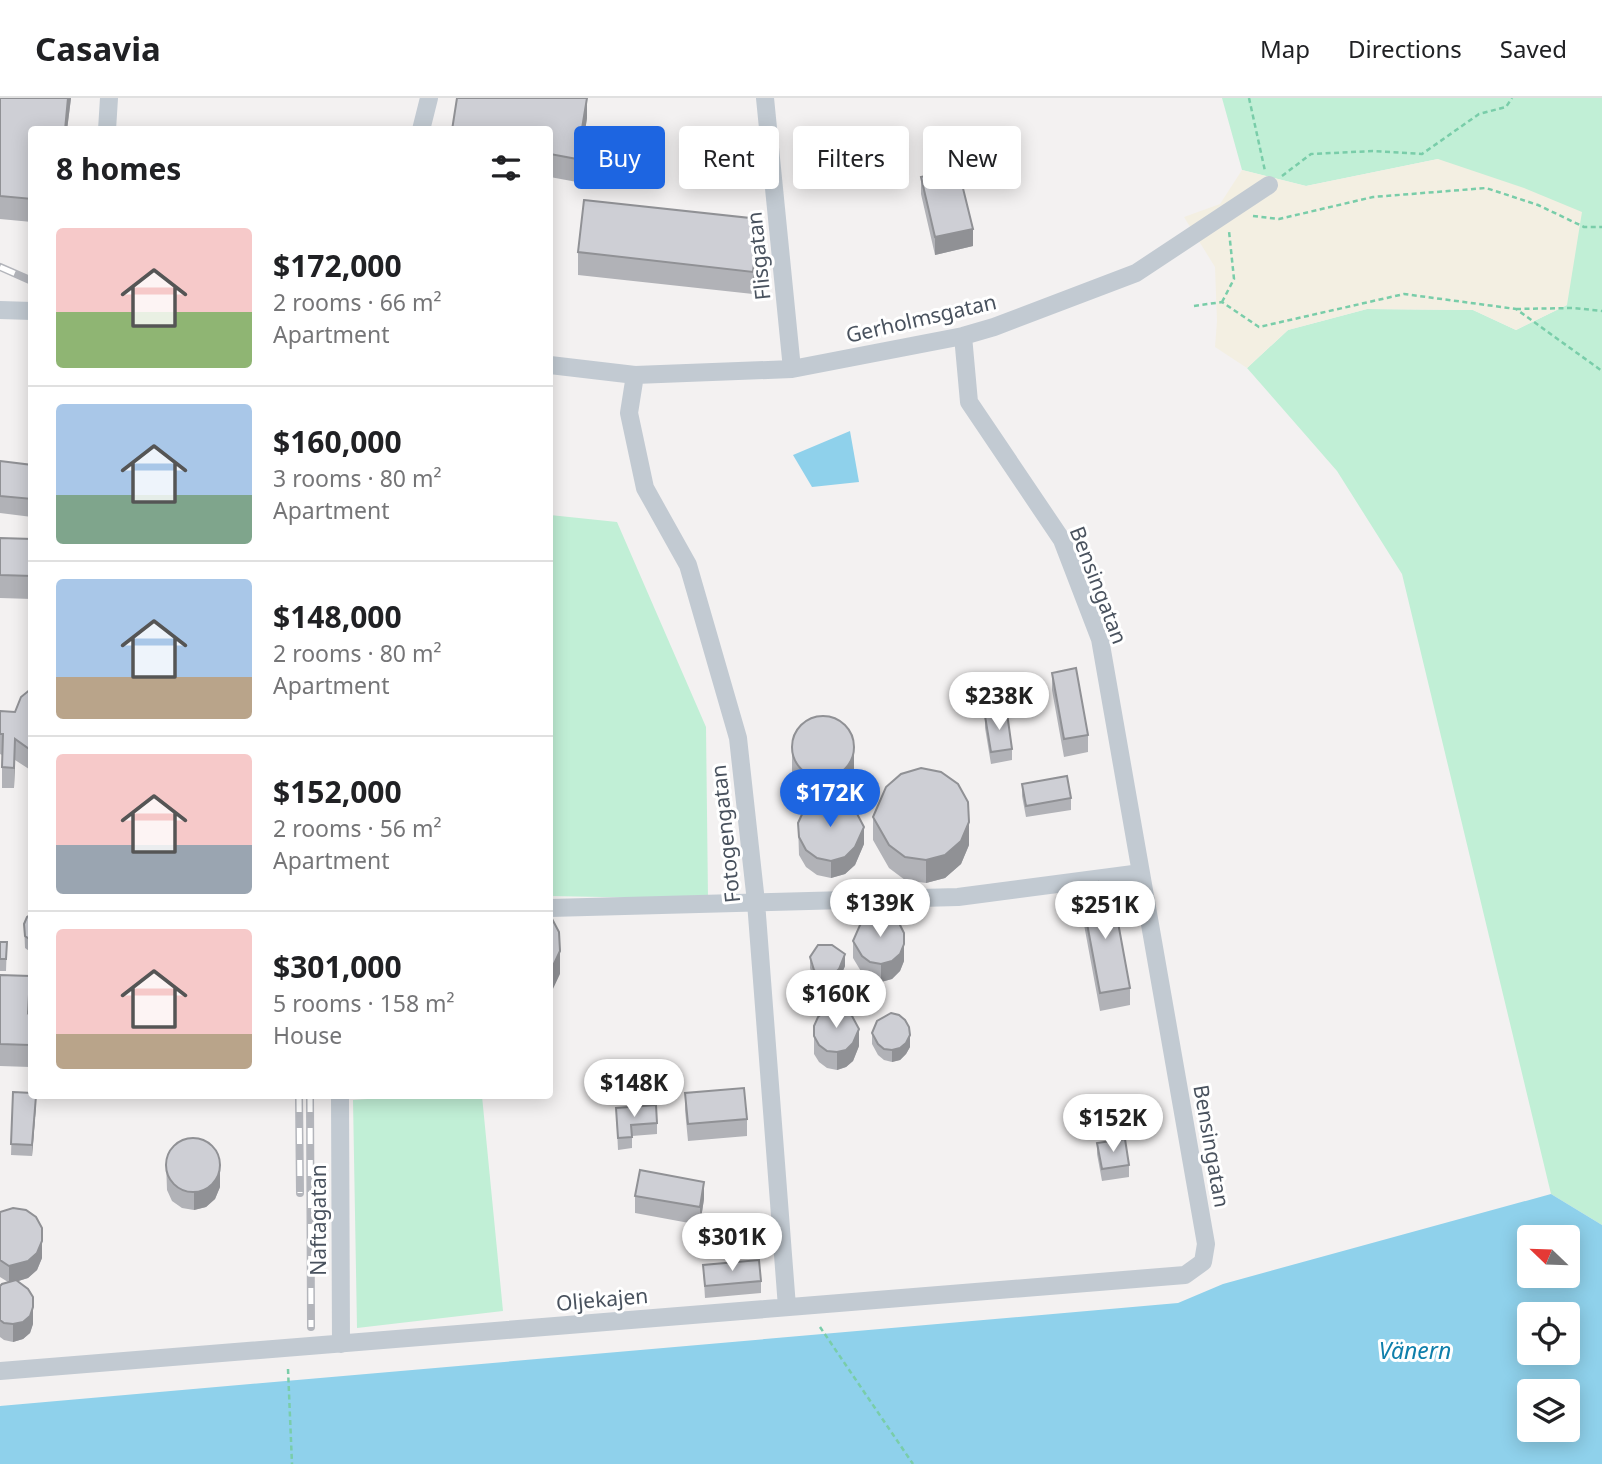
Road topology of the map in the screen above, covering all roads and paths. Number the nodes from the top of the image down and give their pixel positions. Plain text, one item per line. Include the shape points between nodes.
1 (109, 98) edge
2 (765, 98) edge
3 (1249, 98) edge
4 (1512, 98) edge
5 (425, 100) edge
6 (107, 126) edge
7 (422, 126) edge
8 (1269, 185) junction
9 (1227, 213) junction
10 (1602, 227) edge
11 (1222, 302) junction
12 (1194, 306) dead end
13 (1516, 309) junction
14 (0, 310) edge
15 (28, 311) edge
16 (1602, 311) edge
17 (963, 336) junction
18 (553, 365) edge
19 (792, 369) junction
20 (1602, 371) edge
21 (635, 375) junction
22 (1141, 873) junction
23 (756, 902) junction
24 (553, 908) edge
25 (340, 1099) edge
26 (1203, 1262) joint
27 (787, 1307) junction
28 (820, 1327) dead end
29 (341, 1343) junction
30 (288, 1369) dead end
31 (0, 1371) edge
32 (292, 1464) edge
33 (913, 1464) edge

1 - 6 lane
2 - 19 lane, Flisgatan
3 - 8 path
4 - 8 path via 1506,107 1479,114 1422,154 1311,154
5 - 7 lane
8 - 9 lane, Gerholmsgatan
9 - 10 path via 1279,219 1373,197 1486,188 1584,227
9 - 11 path via 1234,279
9 - 17 lane, Gerholmsgatan via 1136,273
11 - 12 path
11 - 13 path via 1259,327 1404,294
13 - 16 path
13 - 20 path
14 - 15 lane
17 - 19 lane, Gerholmsgatan
17 - 22 lane, Bensingatan via 969,402 1062,540 1100,639
18 - 21 lane, Gerholmsgatan
19 - 21 lane, Gerholmsgatan
21 - 23 lane, Fotogengatan via 629,413 645,488 688,565 738,738
22 - 23 lane via 958,897
22 - 26 lane, Bensingatan via 1206,1244
23 - 24 lane
23 - 27 lane, Fotogengatan
25 - 29 lane, Naftagatan
26 - 27 lane, Oljekajen via 1185,1275
27 - 29 lane, Oljekajen
28 - 33 path
29 - 31 lane, Oljekajen
30 - 32 path

